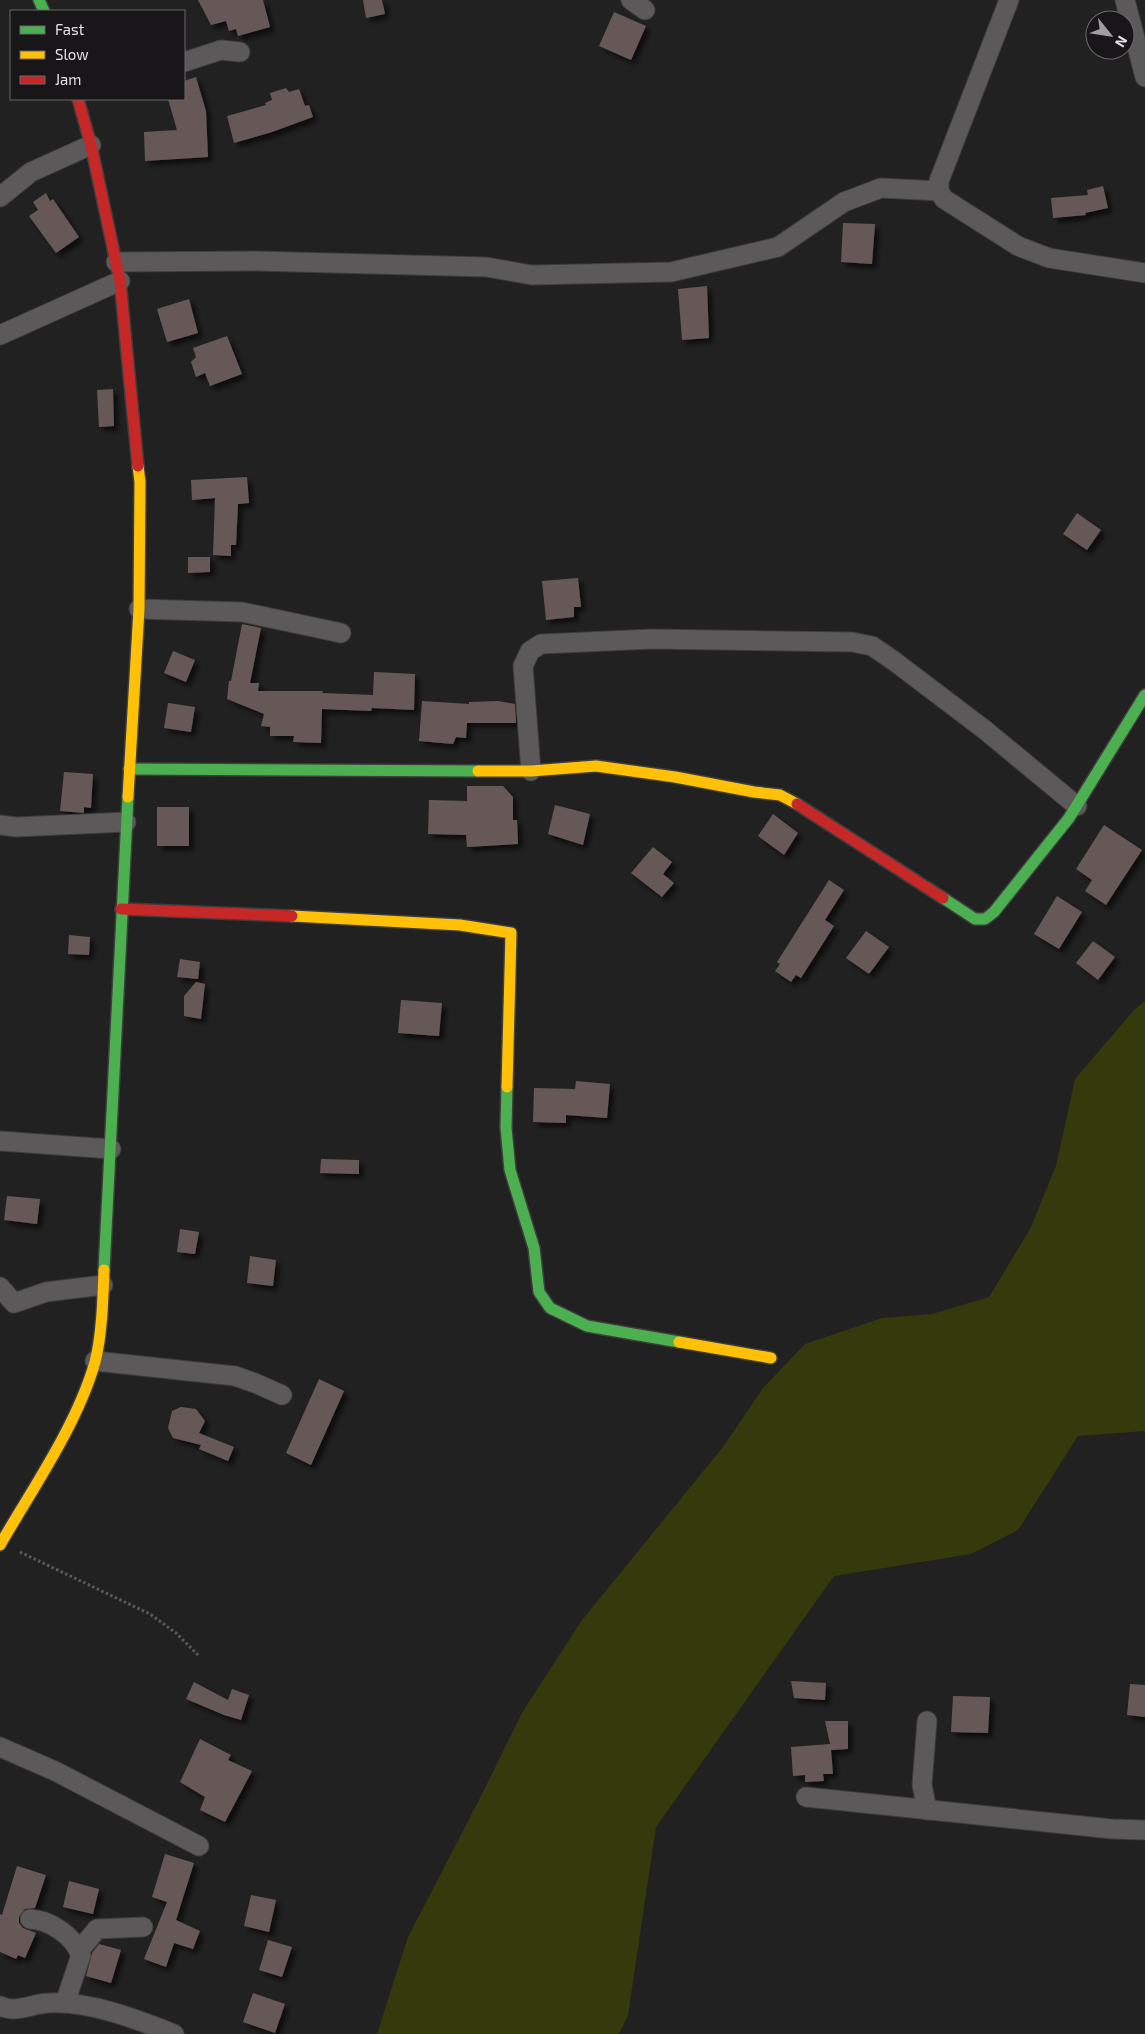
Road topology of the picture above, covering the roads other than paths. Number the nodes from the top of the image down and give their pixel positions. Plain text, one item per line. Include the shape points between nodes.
1 (1009, 0) edge
2 (1125, 0) edge
3 (240, 52) dead end
4 (185, 62) edge
5 (1145, 77) edge
6 (78, 100) edge
7 (91, 145) junction
8 (939, 191) junction
9 (0, 196) edge
10 (116, 262) junction
11 (1145, 273) edge
12 (120, 282) junction
13 (0, 335) edge
14 (139, 609) junction
15 (341, 633) dead end
16 (1145, 695) edge
17 (129, 769) junction
18 (531, 771) junction
19 (1077, 806) junction
20 (126, 822) junction
21 (0, 825) edge
22 (122, 909) junction
23 (0, 1141) edge
24 (111, 1149) junction
25 (103, 1284) junction
26 (0, 1287) edge
27 (772, 1358) dead end
28 (95, 1361) junction
29 (282, 1395) dead end
30 (0, 1544) edge
31 (927, 1721) dead end
32 (0, 1747) edge
33 (806, 1797) dead end
34 (927, 1810) junction
35 (1145, 1830) edge
36 (199, 1846) dead end
37 (30, 1919) dead end
38 (144, 1927) dead end
39 (79, 1951) junction
40 (65, 2004) junction
41 (0, 2006) edge
42 (174, 2034) edge

1 - 8 street via 939,181
2 - 5 street
3 - 4 street via 221,50
6 - 7 street
7 - 9 street via 31,172
7 - 10 street
8 - 10 street via 881,188 844,202 778,247 671,272 532,275 486,267 256,261
8 - 11 street via 944,199 1018,246 1049,258
10 - 12 street
12 - 13 street
12 - 14 street via 140,482
14 - 15 street via 242,612
14 - 17 street
16 - 19 street
17 - 18 street
17 - 20 street
18 - 19 street via 596,766 780,795 805,808 975,920 985,919 994,912
18 - 19 street via 523,666 530,651 541,644 652,639 852,642 872,646 894,661
20 - 21 street
20 - 22 street
22 - 24 street
22 - 27 street via 460,925 511,933 506,1128 510,1170 534,1248 539,1292 550,1308 586,1326
23 - 24 street
24 - 25 street
25 - 26 street via 46,1292 14,1303
25 - 28 street
28 - 29 street via 235,1376
28 - 30 street via 70,1426
31 - 34 street via 922,1785
32 - 36 street
33 - 34 street
34 - 35 street
37 - 39 street via 40,1920 60,1931 77,1945
38 - 39 street via 97,1929
39 - 40 street via 81,1955
40 - 41 street via 47,2003 6,2009
40 - 42 street via 122,2014

